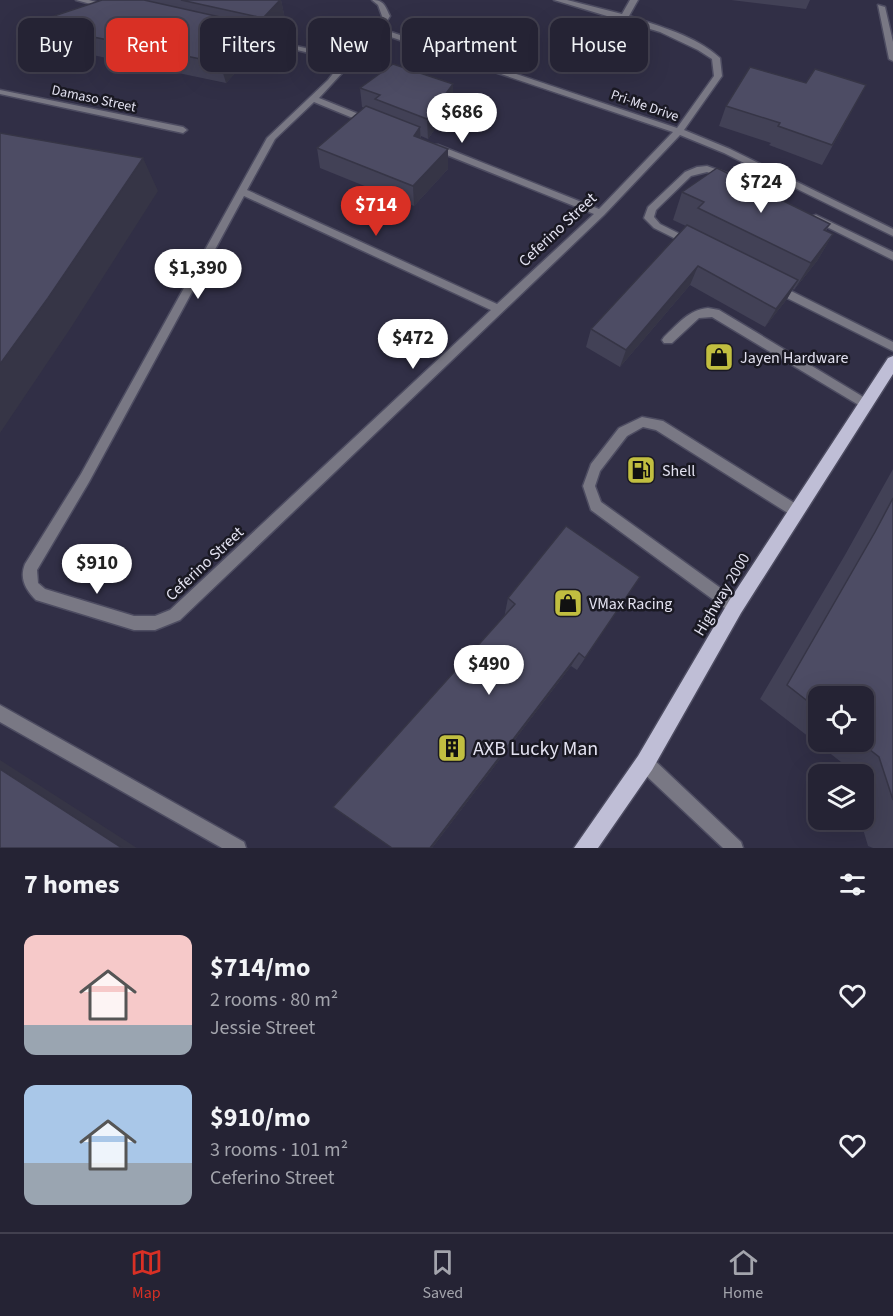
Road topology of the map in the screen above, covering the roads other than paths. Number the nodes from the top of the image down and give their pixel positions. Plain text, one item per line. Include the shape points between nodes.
1 (80, 0) edge
2 (376, 0) edge
3 (558, 0) edge
4 (634, 0) edge
5 (881, 7) dead end
6 (115, 8) edge
7 (385, 18) edge
8 (624, 18) joint
9 (648, 27) edge
10 (390, 34) edge
11 (893, 58) edge
12 (339, 72) edge
13 (0, 92) edge
14 (314, 99) junction
15 (380, 126) edge
16 (183, 130) dead end
17 (679, 131) junction
18 (424, 143) edge
19 (739, 181) edge
20 (241, 190) junction
21 (801, 211) edge
22 (601, 213) junction
23 (893, 233) edge
24 (698, 247) edge
25 (893, 256) edge
26 (770, 284) edge
27 (498, 309) junction
28 (668, 340) dead end
29 (893, 347) edge
30 (893, 362) edge
31 (866, 404) junction
32 (796, 511) junction
33 (735, 607) junction
34 (0, 713) edge
35 (645, 763) junction
36 (238, 848) edge
37 (585, 848) edge
38 (735, 848) edge

1 - 6 street
2 - 7 street
3 - 8 street
4 - 8 street
5 - 11 street
9 - 17 street, Ceferino Street via 700,45 716,58 718,76
10 - 17 street, Pri-Me Drive
12 - 14 street, Ceferino Street
13 - 16 street, Damaso Street
14 - 15 street
14 - 20 street, Ceferino Street via 271,138
17 - 22 street, Ceferino Street
17 - 23 street, Pri-Me Drive
18 - 22 street
19 - 24 street via 718,171 697,170 651,209 649,218 657,226
20 - 27 street
20 - 27 street, Ceferino Street via 85,478 30,569 31,586 41,595 134,623 155,624 175,615
21 - 25 street
22 - 27 street, Ceferino Street
26 - 29 street
28 - 31 street via 699,311 706,310
30 - 31 main road, Highway 2000
31 - 32 main road, Highway 2000
32 - 33 main road, Highway 2000
32 - 33 street via 659,424 642,422 623,432 595,468 589,486 596,506
33 - 35 main road, Highway 2000
34 - 36 street
35 - 37 main road, Highway 2000
35 - 38 street

